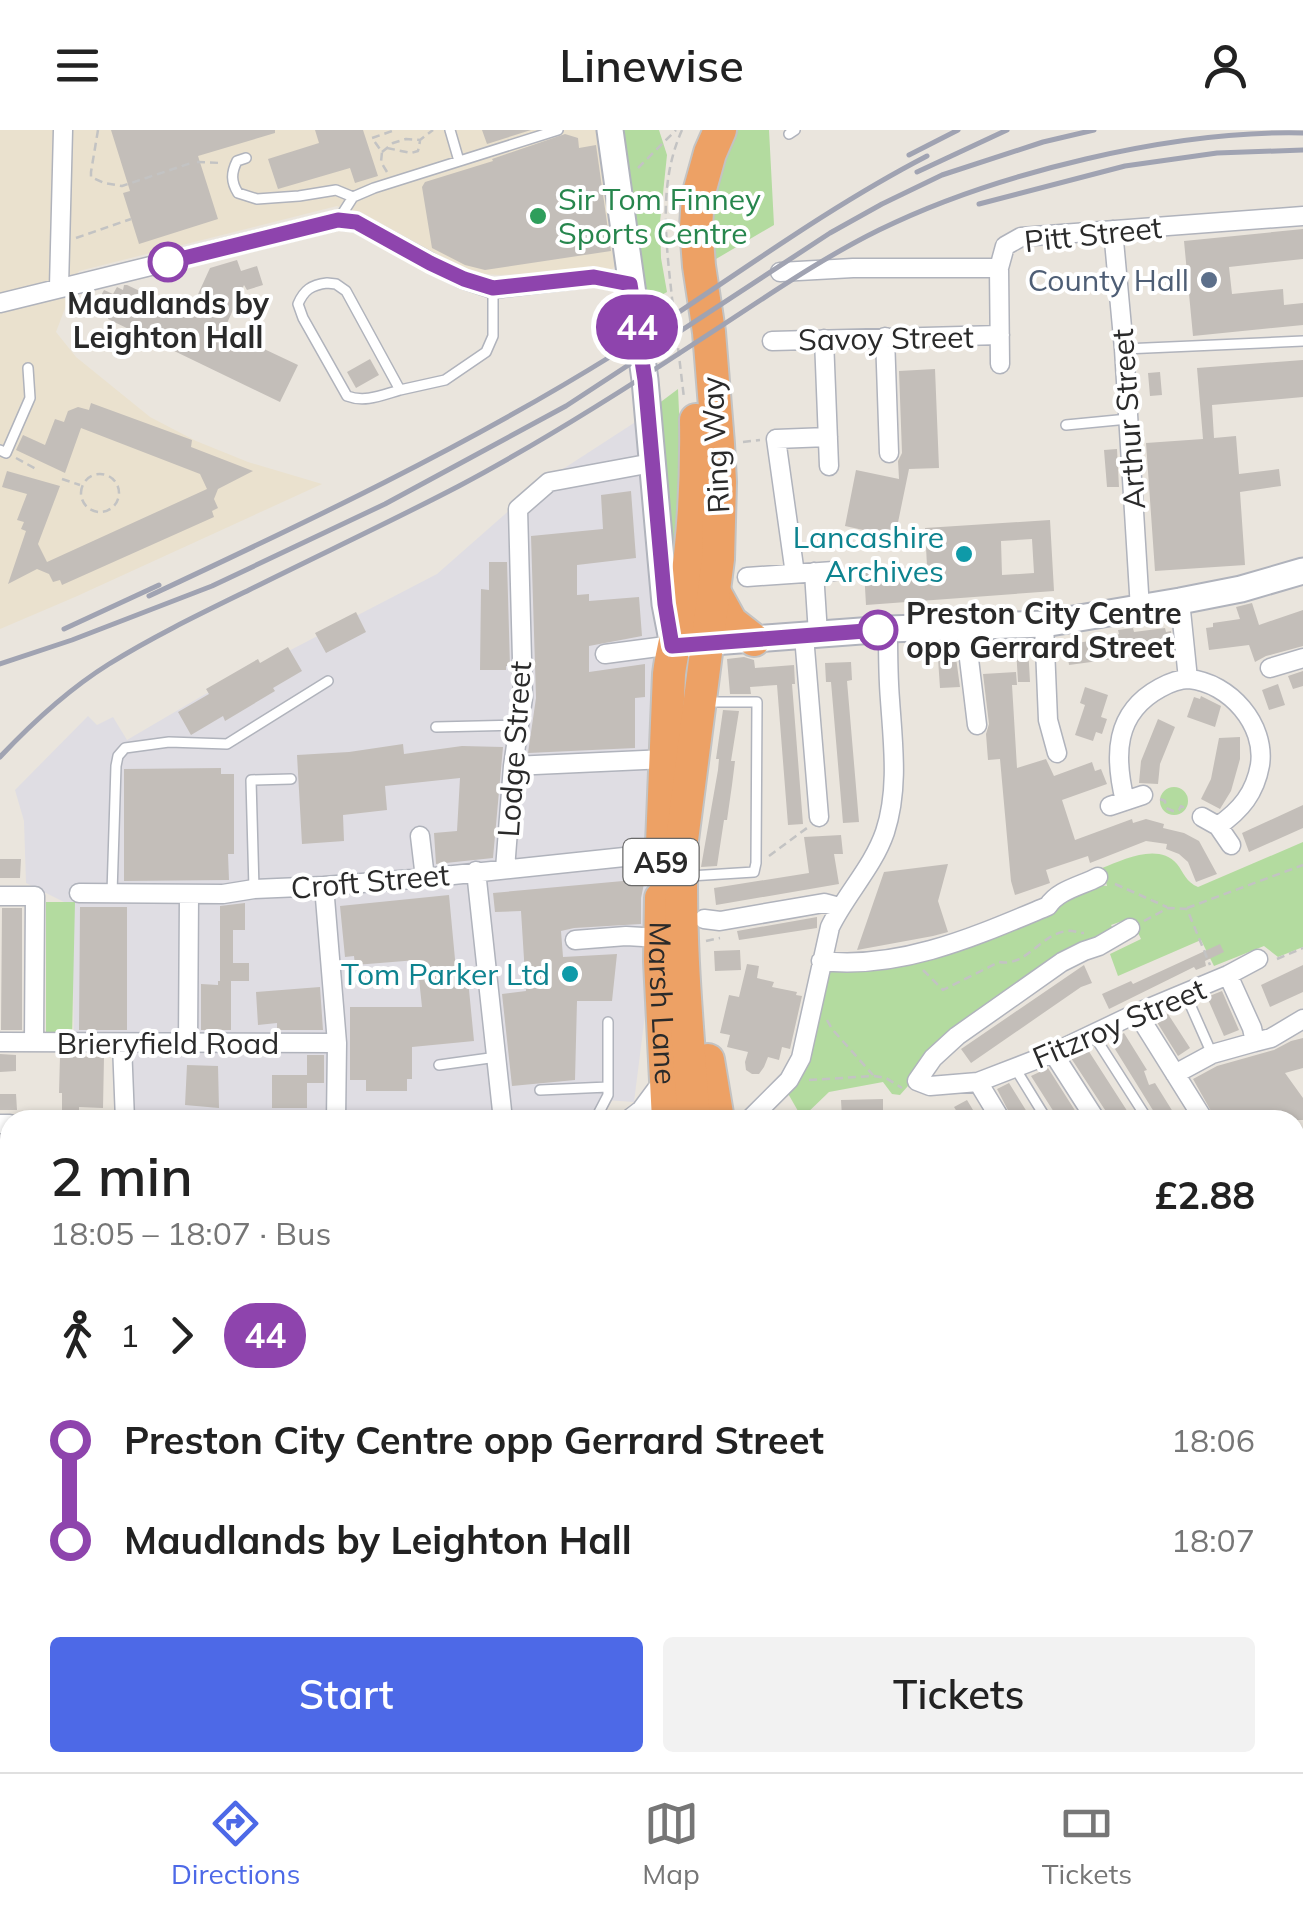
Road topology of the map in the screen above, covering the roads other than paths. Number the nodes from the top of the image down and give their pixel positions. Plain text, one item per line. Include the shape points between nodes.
1 (63, 130) edge
2 (450, 130) edge
3 (558, 130) edge
4 (610, 130) edge
5 (697, 130) edge
6 (720, 130) edge
7 (246, 158) dead end
8 (458, 161) junction
9 (352, 197) junction
10 (1303, 216) edge
11 (338, 220) junction
12 (1114, 230) junction
13 (998, 268) junction
14 (780, 272) dead end
15 (630, 284) junction
16 (61, 287) junction
17 (493, 288) junction
18 (0, 303) edge
19 (1000, 335) junction
20 (885, 336) junction
21 (824, 339) junction
22 (772, 341) dead end
23 (1303, 341) edge
24 (1124, 349) junction
25 (1000, 364) dead end
26 (28, 368) dead end
27 (400, 390) junction
28 (1128, 419) junction
29 (1066, 425) dead end
30 (828, 437) junction
31 (3, 452) edge
32 (889, 453) dead end
33 (652, 462) junction
34 (829, 466) dead end
35 (1303, 571) edge
36 (814, 572) junction
37 (747, 578) dead end
38 (715, 592) junction
39 (1180, 602) junction
40 (1140, 609) junction
41 (1044, 624) junction
42 (965, 626) junction
43 (888, 630) junction
44 (811, 635) junction
45 (754, 640) junction
46 (708, 643) junction
47 (672, 646) junction
48 (605, 654) dead end
49 (1303, 658) edge
50 (1270, 668) dead end
51 (1188, 679) junction
52 (328, 682) dead end
53 (700, 702) junction
54 (518, 725) junction
55 (977, 725) dead end
56 (436, 727) dead end
57 (1057, 753) dead end
58 (666, 759) junction
59 (513, 766) junction
60 (291, 779) dead end
61 (1126, 801) road end
62 (819, 817) road end
63 (420, 836) dead end
64 (1231, 845) dead end
65 (671, 865) junction
66 (505, 869) junction
67 (476, 872) junction
68 (1098, 876) road end
69 (425, 878) junction
70 (324, 886) junction
71 (254, 889) junction
72 (112, 892) junction
73 (78, 893) dead end
74 (190, 894) junction
75 (0, 896) edge
76 (839, 908) junction
77 (715, 926) dead end
78 (1130, 928) road end
79 (660, 938) junction
80 (575, 940) dead end
81 (1258, 959) road end
82 (821, 961) junction
83 (684, 963) junction
84 (1222, 978) junction
85 (1185, 993) junction
86 (1137, 1013) junction
87 (1303, 1019) edge
88 (608, 1022) dead end
89 (1093, 1034) junction
90 (0, 1042) edge
91 (34, 1042) junction
92 (1255, 1042) junction
93 (337, 1043) junction
94 (122, 1044) junction
95 (188, 1044) junction
96 (1052, 1053) junction
97 (1212, 1054) junction
98 (496, 1057) junction
99 (439, 1066) dead end
100 (1014, 1068) junction
101 (1175, 1074) junction
102 (978, 1082) junction
103 (608, 1088) junction
104 (540, 1090) dead end
105 (663, 1104) edge
106 (125, 1110) edge
107 (336, 1110) edge
108 (502, 1110) edge
109 (600, 1110) edge
110 (639, 1110) edge
111 (693, 1110) edge
112 (716, 1110) edge
113 (759, 1110) edge
114 (995, 1110) edge
115 (1041, 1110) edge
116 (1089, 1110) edge
117 (1142, 1110) edge
118 (1198, 1110) edge

1 - 16 street
2 - 8 lane
3 - 8 lane
4 - 15 street, Marsh Lane
5 - 47 highway, Ring Way / A59 via 676,219 696,454 689,563
6 - 38 highway, Ring Way / A59 via 698,196 696,227 720,482
7 - 9 lane via 237,161 232,178 246,198 336,190
8 - 9 lane
9 - 11 lane
10 - 12 street, Pitt Street
11 - 16 street
11 - 17 street via 356,222
12 - 13 street, Pitt Street via 1021,238 1005,246
12 - 24 street, Arthur Street
13 - 14 street, Pitt Street
13 - 19 street
15 - 17 street via 594,277
15 - 33 street, Marsh Lane
16 - 18 street
17 - 27 lane via 486,352 445,380
19 - 20 street, Savoy Street
19 - 25 street
20 - 21 street, Savoy Street
20 - 32 street
21 - 22 street, Savoy Street
21 - 30 street
23 - 24 lane
24 - 28 street, Arthur Street
26 - 31 lane via 30,398
27 - 27 lane via 370,399 346,396 303,318 303,292 327,283 346,291
28 - 29 lane
28 - 40 street, Arthur Street
30 - 34 street
30 - 36 street via 776,439
33 - 47 street, Marsh Lane
33 - 54 street, Lodge Street via 550,482 518,508
35 - 39 street
36 - 37 street
36 - 44 street
38 - 45 highway via 730,622
38 - 46 highway, Ring Way / A59
39 - 40 street
39 - 51 street
40 - 41 street
41 - 42 street
41 - 57 street via 1048,720
42 - 43 street
42 - 55 street
43 - 44 street
43 - 76 street via 890,810 869,866
44 - 45 street
44 - 62 street
45 - 46 street
46 - 47 street
46 - 53 highway, Marsh Lane / A59
47 - 48 street
47 - 58 highway, Marsh Lane / A59
49 - 50 street
51 - 61 street via 1134,706 1118,743
51 - 64 street via 1212,686 1242,708 1262,750 1254,788 1242,807 1210,822
52 - 72 lane via 227,744 124,748 116,766
53 - 65 highway, Marsh Lane / A59 via 682,840
53 - 65 lane via 757,702 756,863 754,872
54 - 56 lane
54 - 59 street, Lodge Street
58 - 59 street
58 - 65 highway, Marsh Lane / A59
59 - 66 street, Lodge Street
60 - 71 lane via 251,780
63 - 69 street
65 - 66 street, Croft Street
65 - 79 highway, Marsh Lane / A59
65 - 83 highway, Marsh Lane / A59
66 - 67 street, Croft Street
67 - 69 street, Croft Street
67 - 98 street, Lodge Street
68 - 82 street via 974,937 914,955
69 - 70 street, Croft Street
70 - 71 street, Croft Street
70 - 93 street
71 - 74 street, Croft Street
72 - 73 street, Croft Street
72 - 74 street, Croft Street
74 - 95 street
75 - 91 street via 35,896
76 - 77 street via 824,903
76 - 82 street
78 - 102 street, Fitzroy Street via 1062,962 957,1036 917,1080 930,1086
79 - 80 street
79 - 105 highway, Marsh Lane / A59
81 - 84 street, Fitzroy Street
82 - 113 street via 801,1058
83 - 111 highway, A59
83 - 112 highway
84 - 85 street, Fitzroy Street
84 - 92 street
85 - 86 street, Fitzroy Street
85 - 97 lane
86 - 89 street, Fitzroy Street
86 - 101 street
87 - 92 street
88 - 103 lane
89 - 96 street, Fitzroy Street
89 - 117 lane
90 - 91 street, Brieryfield Road
91 - 94 street, Brieryfield Road
92 - 97 street
93 - 95 street, Brieryfield Road
93 - 107 street
94 - 95 street, Brieryfield Road
94 - 106 street
96 - 100 street, Fitzroy Street
96 - 116 street
97 - 101 street
98 - 99 lane
98 - 108 street, Lodge Street
100 - 102 street, Fitzroy Street
100 - 115 lane
101 - 118 street
102 - 114 street
103 - 104 lane
103 - 109 lane
105 - 110 street via 650,1098

